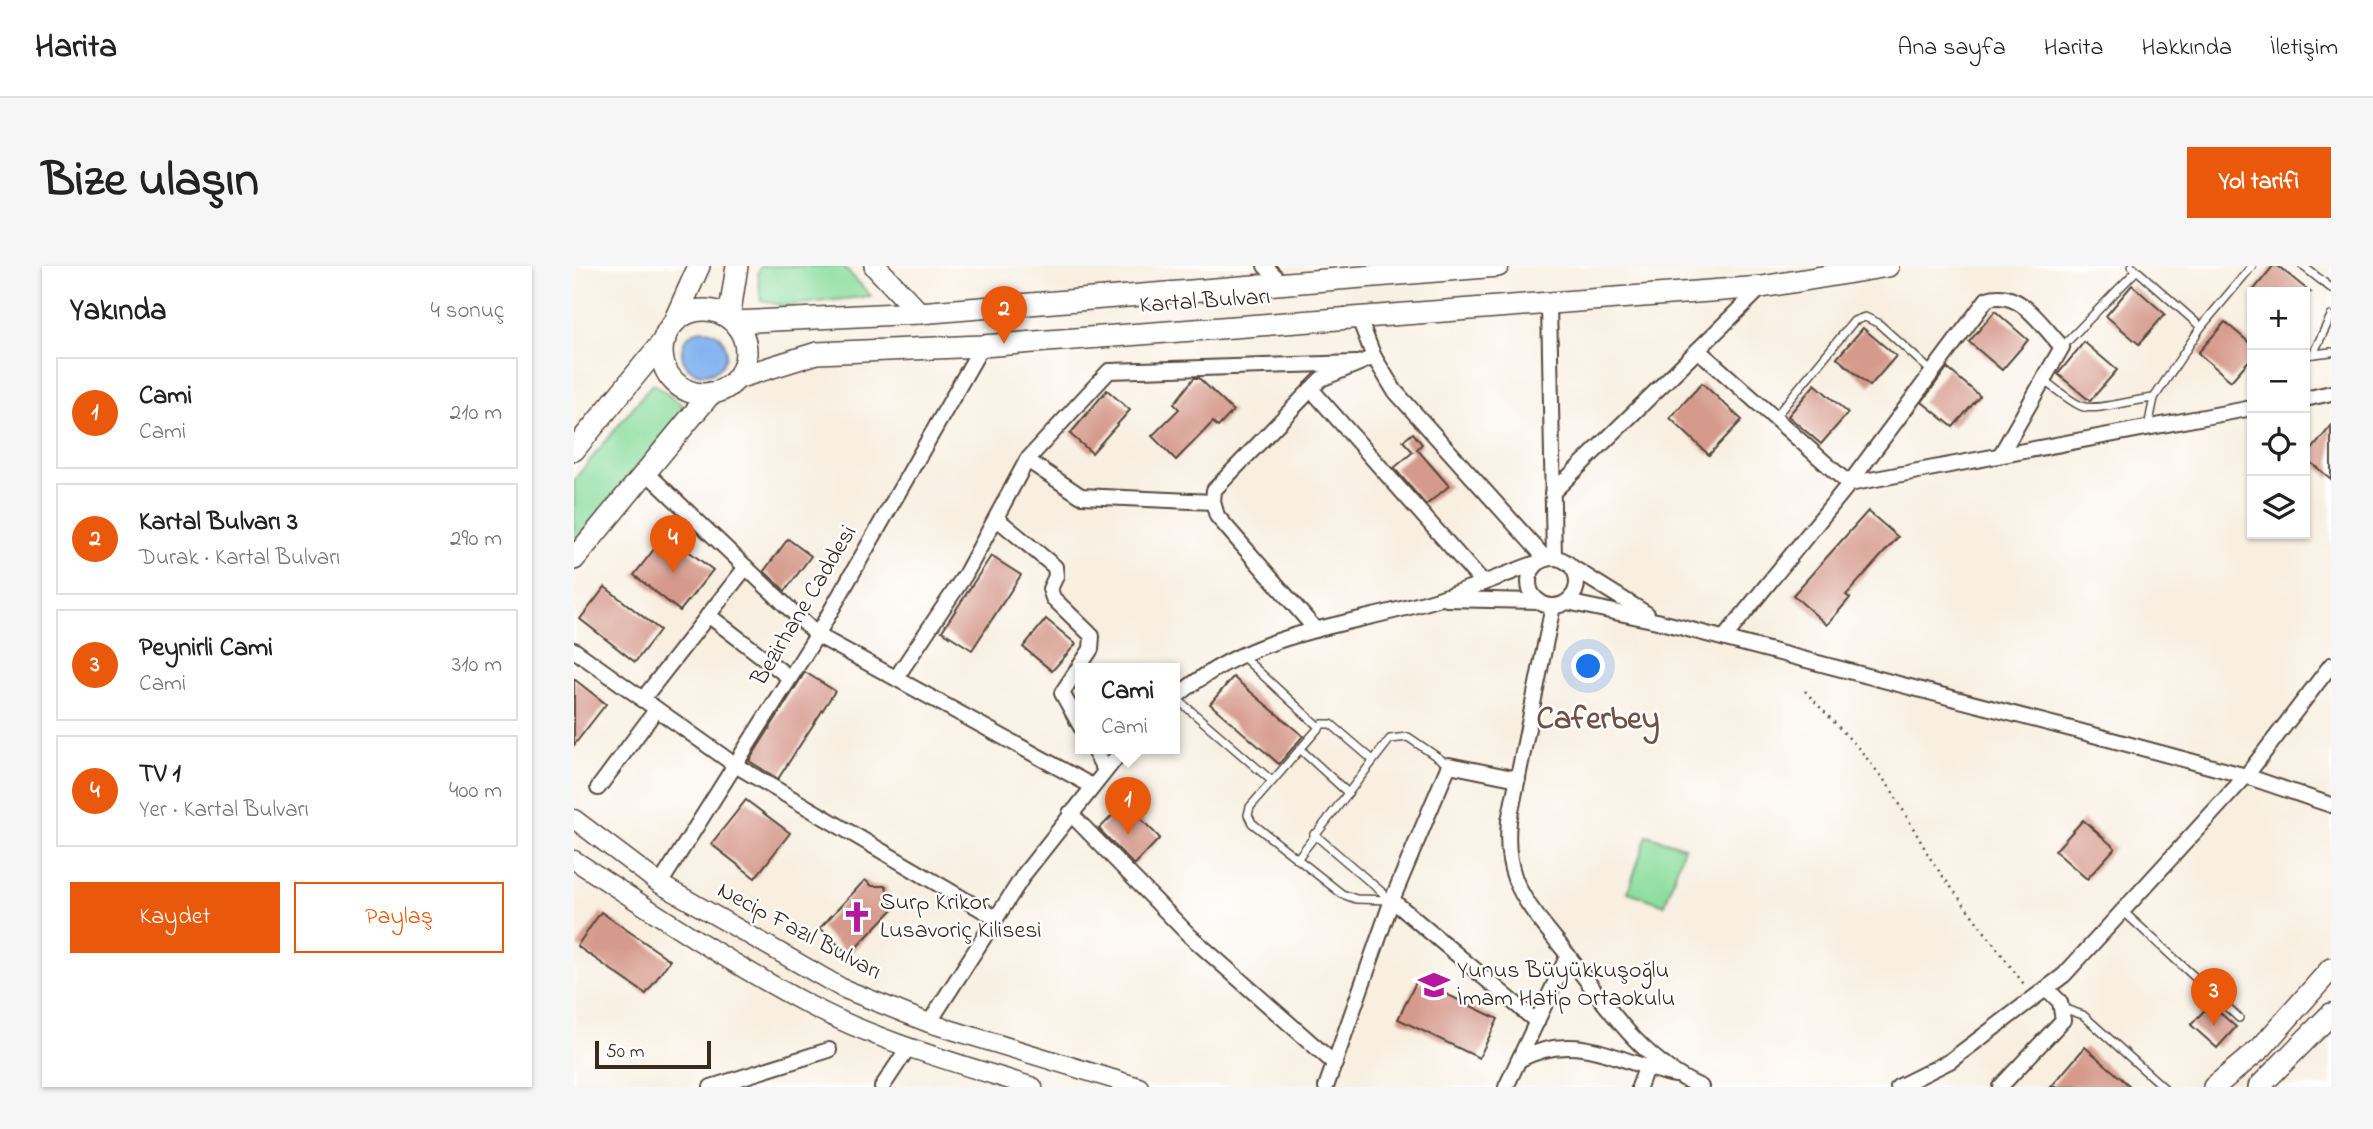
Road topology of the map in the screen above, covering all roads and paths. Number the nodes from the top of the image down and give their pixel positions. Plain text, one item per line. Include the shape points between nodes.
1 (699, 266) edge
2 (737, 266) edge
3 (875, 266) edge
4 (1265, 266) edge
5 (1498, 266) edge
6 (1888, 266) edge
7 (2252, 266) edge
8 (2303, 266) edge
9 (2134, 268) edge
10 (1381, 271) edge
11 (1283, 284) junction
12 (1762, 287) junction
13 (2331, 288) edge
14 (1549, 303) junction
15 (919, 313) junction
16 (1358, 316) junction
17 (2331, 316) edge
18 (732, 320) junction
19 (2201, 327) junction
20 (668, 332) junction
21 (982, 346) junction
22 (2062, 347) junction
23 (1698, 350) junction
24 (2331, 352) edge
25 (2310, 353) edge
26 (2310, 355) edge
27 (1374, 357) junction
28 (1356, 363) junction
29 (1932, 372) junction
30 (737, 378) junction
31 (2043, 380) junction
32 (1311, 388) junction
33 (711, 393) junction
34 (2331, 393) edge
35 (2154, 398) junction
36 (2310, 398) edge
37 (2247, 409) edge
38 (1774, 418) junction
39 (2148, 427) junction
40 (576, 443) edge
41 (2001, 454) junction
42 (1027, 460) junction
43 (646, 472) junction
44 (1849, 484) junction
45 (1552, 493) junction
46 (1213, 502) junction
47 (996, 518) junction
48 (574, 559) edge
49 (1546, 560) junction
50 (746, 567) junction
51 (1573, 568) junction
52 (1483, 583) junction
53 (1438, 599) junction
54 (1553, 603) junction
55 (708, 615) junction
56 (1657, 621) junction
57 (1316, 629) junction
58 (817, 635) junction
59 (1724, 638) junction
60 (574, 650) edge
61 (1240, 654) junction
62 (1082, 663) edge
63 (2331, 665) edge
64 (1075, 673) edge
65 (790, 678) junction
66 (896, 678) junction
67 (1805, 691) dead end
68 (1180, 695) edge
69 (642, 700) junction
70 (1180, 701) edge
71 (656, 710) junction
72 (1075, 716) edge
73 (1319, 726) junction
74 (1300, 748) junction
75 (1096, 754) edge
76 (1119, 754) edge
77 (1373, 760) junction
78 (735, 765) junction
79 (1449, 765) junction
80 (1105, 770) junction
81 (2246, 776) junction
82 (1518, 779) junction
83 (1272, 781) junction
84 (1092, 786) junction
85 (598, 788) dead end
86 (1348, 792) junction
87 (2331, 804) edge
88 (1070, 813) junction
89 (574, 819) edge
90 (1314, 834) junction
91 (1297, 859) junction
92 (574, 860) edge
93 (660, 884) junction
94 (1392, 900) junction
95 (2124, 912) junction
96 (996, 918) junction
97 (1568, 955) junction
98 (2331, 969) edge
99 (2041, 994) junction
100 (2062, 1008) junction
101 (2331, 1014) edge
102 (2239, 1018) dead end
103 (1536, 1022) junction
104 (929, 1023) junction
105 (908, 1048) junction
106 (829, 1050) dead end
107 (1519, 1060) junction
108 (1335, 1064) junction
109 (1646, 1068) junction
110 (1680, 1076) junction
111 (711, 1087) edge
112 (882, 1087) edge
113 (1032, 1087) edge
114 (1139, 1087) edge
115 (1326, 1087) edge
116 (1507, 1087) edge
117 (1639, 1087) edge
118 (1701, 1087) edge
119 (1898, 1087) edge
120 (2000, 1087) edge
121 (2163, 1087) edge
122 (2214, 1087) edge
123 (2259, 1087) edge

1 - 20 main road
2 - 18 main road
3 - 15 main road
4 - 11 street
5 - 10 main road, Kartal Bulvarı
6 - 12 main road, Kartal Bulvarı
7 - 19 lane
8 - 13 lane
9 - 19 lane
9 - 22 lane
10 - 11 main road, Kartal Bulvarı
11 - 15 main road, Kartal Bulvarı
12 - 14 main road, Kartal Bulvarı
12 - 23 street
14 - 16 main road, Kartal Bulvarı
14 - 45 street
15 - 18 main road, Kartal Bulvarı
16 - 21 main road, Kartal Bulvarı
16 - 27 street
17 - 25 lane
18 - 20 main road via 718,312 698,311
18 - 30 main road via 746,350
19 - 35 lane
20 - 33 main road via 664,363 674,381 691,391
20 - 40 main road
21 - 30 main road, Kartal Bulvarı via 817,353
21 - 58 street, Bezirhane Caddesi
22 - 29 street via 2016,300 1994,297 1987,299
22 - 31 street
23 - 38 street
23 - 45 street
24 - 26 lane
27 - 28 street
27 - 49 street via 1405,403
28 - 32 street
28 - 42 street via 1109,371
29 - 38 lane via 1878,323 1865,317 1854,321
29 - 44 street
30 - 33 main road
31 - 35 lane via 2083,407
31 - 41 street
32 - 46 street via 1216,484
32 - 52 street
33 - 43 main road
34 - 36 street
35 - 39 lane
37 - 39 street
38 - 44 street
39 - 41 street
41 - 44 street
42 - 46 street via 1081,496
42 - 47 street
43 - 48 main road
43 - 50 street
44 - 59 street
45 - 49 street
46 - 57 street via 1222,522
47 - 62 street via 1053,565 1053,598 1090,632 1091,649
47 - 66 street via 965,575
49 - 51 street
49 - 52 street
49 - 54 street via 1529,582 1533,596
50 - 55 street
50 - 58 street
51 - 54 street via 1577,582
51 - 56 street
52 - 53 street
53 - 54 street
53 - 57 street
54 - 56 street
54 - 82 street
55 - 65 street
55 - 69 street
56 - 59 street
57 - 61 street
58 - 65 street, Bezirhane Caddesi
58 - 66 street
59 - 81 street
60 - 69 street
61 - 68 street
61 - 73 lane
63 - 81 street
64 - 72 street via 1062,693
65 - 78 street, Bezirhane Caddesi
66 - 84 street
67 - 99 path via 1891,789 1946,881
69 - 71 street
70 - 83 lane
71 - 78 street
71 - 85 street
73 - 74 lane
73 - 77 lane via 1331,724
74 - 83 lane
74 - 86 lane
75 - 80 street
76 - 80 street
77 - 79 lane via 1390,739 1401,735
77 - 86 lane
78 - 93 street, Bezirhane Caddesi
78 - 96 street
79 - 82 street
79 - 94 street
80 - 84 street
81 - 87 street
81 - 95 street
82 - 97 street via 1508,833 1511,869 1527,902
83 - 91 lane via 1250,807 1249,819
84 - 88 street
86 - 90 lane
88 - 96 street
88 - 108 street via 1190,936
89 - 93 street, Necip Fazıl Bulvarı
90 - 91 lane
90 - 94 lane
91 - 94 lane via 1342,894
92 - 105 street via 696,940 810,1006
93 - 104 street, Necip Fazıl Bulvarı via 842,988
94 - 103 street
94 - 108 street
95 - 99 street
95 - 102 lane
96 - 104 street
97 - 103 street
97 - 110 street via 1628,1030
98 - 122 main road via 2261,1048
99 - 100 street via 2057,997
99 - 119 street via 1950,1061
100 - 120 street via 2063,1020
100 - 121 lane via 2083,1015
101 - 123 main road
103 - 107 street
104 - 114 street, Necip Fazıl Bulvarı
105 - 112 street
105 - 113 street
106 - 111 street
107 - 109 street via 1542,1049 1576,1046
107 - 116 street
108 - 115 street
109 - 110 street
109 - 117 street
110 - 118 street

